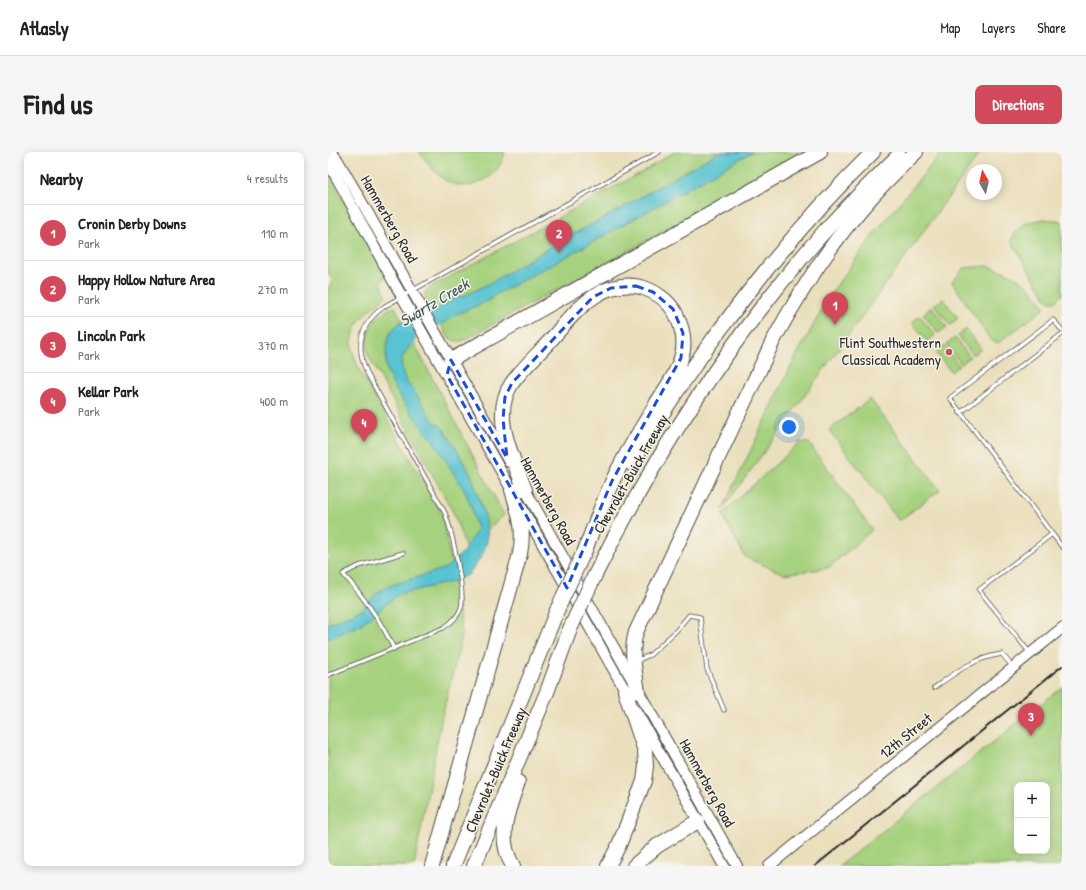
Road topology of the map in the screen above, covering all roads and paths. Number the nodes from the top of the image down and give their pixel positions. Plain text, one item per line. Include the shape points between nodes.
1 (331, 152) edge
2 (659, 152) edge
3 (820, 152) edge
4 (873, 152) edge
5 (903, 152) edge
6 (916, 152) edge
7 (328, 162) edge
8 (412, 291) junction
9 (403, 296) junction
10 (1062, 330) edge
11 (1062, 334) edge
12 (451, 360) junction
13 (447, 375) junction
14 (960, 413) junction
15 (518, 490) junction
16 (1052, 534) junction
17 (1060, 541) edge
18 (1062, 546) edge
19 (403, 553) dead end
20 (583, 555) junction
21 (1062, 628) edge
22 (394, 649) junction
23 (1031, 654) junction
24 (633, 662) junction
25 (1014, 667) junction
26 (328, 675) edge
27 (934, 688) dead end
28 (632, 691) junction
29 (547, 692) junction
30 (724, 710) dead end
31 (702, 805) junction
32 (698, 821) junction
33 (432, 866) edge
34 (453, 866) edge
35 (474, 866) edge
36 (513, 866) edge
37 (608, 866) edge
38 (634, 866) edge
39 (724, 866) edge
40 (737, 866) edge
41 (769, 866) edge

1 - 8 street, Hammerberg Road via 341,165
2 - 8 lane
3 - 12 highway
4 - 20 highway, Chevrolet-Buick Freeway via 802,228 733,312 657,421
5 - 29 highway, Chevrolet-Buick Freeway, bridge via 831,224 770,296 690,408 630,506 594,577 570,629
6 - 24 highway via 849,224 784,321 639,624 633,639
7 - 9 street, Hammerberg Road
8 - 9 lane
8 - 12 street, Hammerberg Road
9 - 13 street, Hammerberg Road
9 - 22 lane via 372,317 361,337 360,353 368,375 445,513 462,602 454,620 443,628
10 - 14 lane via 1053,320 950,398
11 - 14 lane
12 - 13 street via 447,367
12 - 15 street, Hammerberg Road
13 - 15 street, Hammerberg Road
14 - 16 lane
15 - 20 highway via 503,419 503,405 512,383 593,297 619,286 644,288 660,296 673,309 681,325 681,358 612,481
15 - 28 street, Hammerberg Road
15 - 33 highway via 522,538 520,554
16 - 17 lane
16 - 23 lane via 980,590
17 - 18 lane
19 - 22 lane via 359,566 344,574 377,617
20 - 34 highway, Chevrolet-Buick Freeway, bridge via 558,608
21 - 23 street, 12th Street
22 - 26 lane
23 - 25 street, 12th Street
24 - 28 highway
24 - 30 lane via 650,655 690,615 700,617 707,669
25 - 27 lane via 1002,654 996,654 963,667
25 - 41 street, 12th Street
28 - 31 street, Hammerberg Road
28 - 32 street, Hammerberg Road
28 - 37 highway via 645,751 646,774 619,845
29 - 35 highway, Chevrolet-Buick Freeway
29 - 36 highway via 536,735 506,820 505,845
31 - 32 street via 702,814
31 - 40 street, Hammerberg Road
32 - 38 highway via 657,846
32 - 39 street, Hammerberg Road

